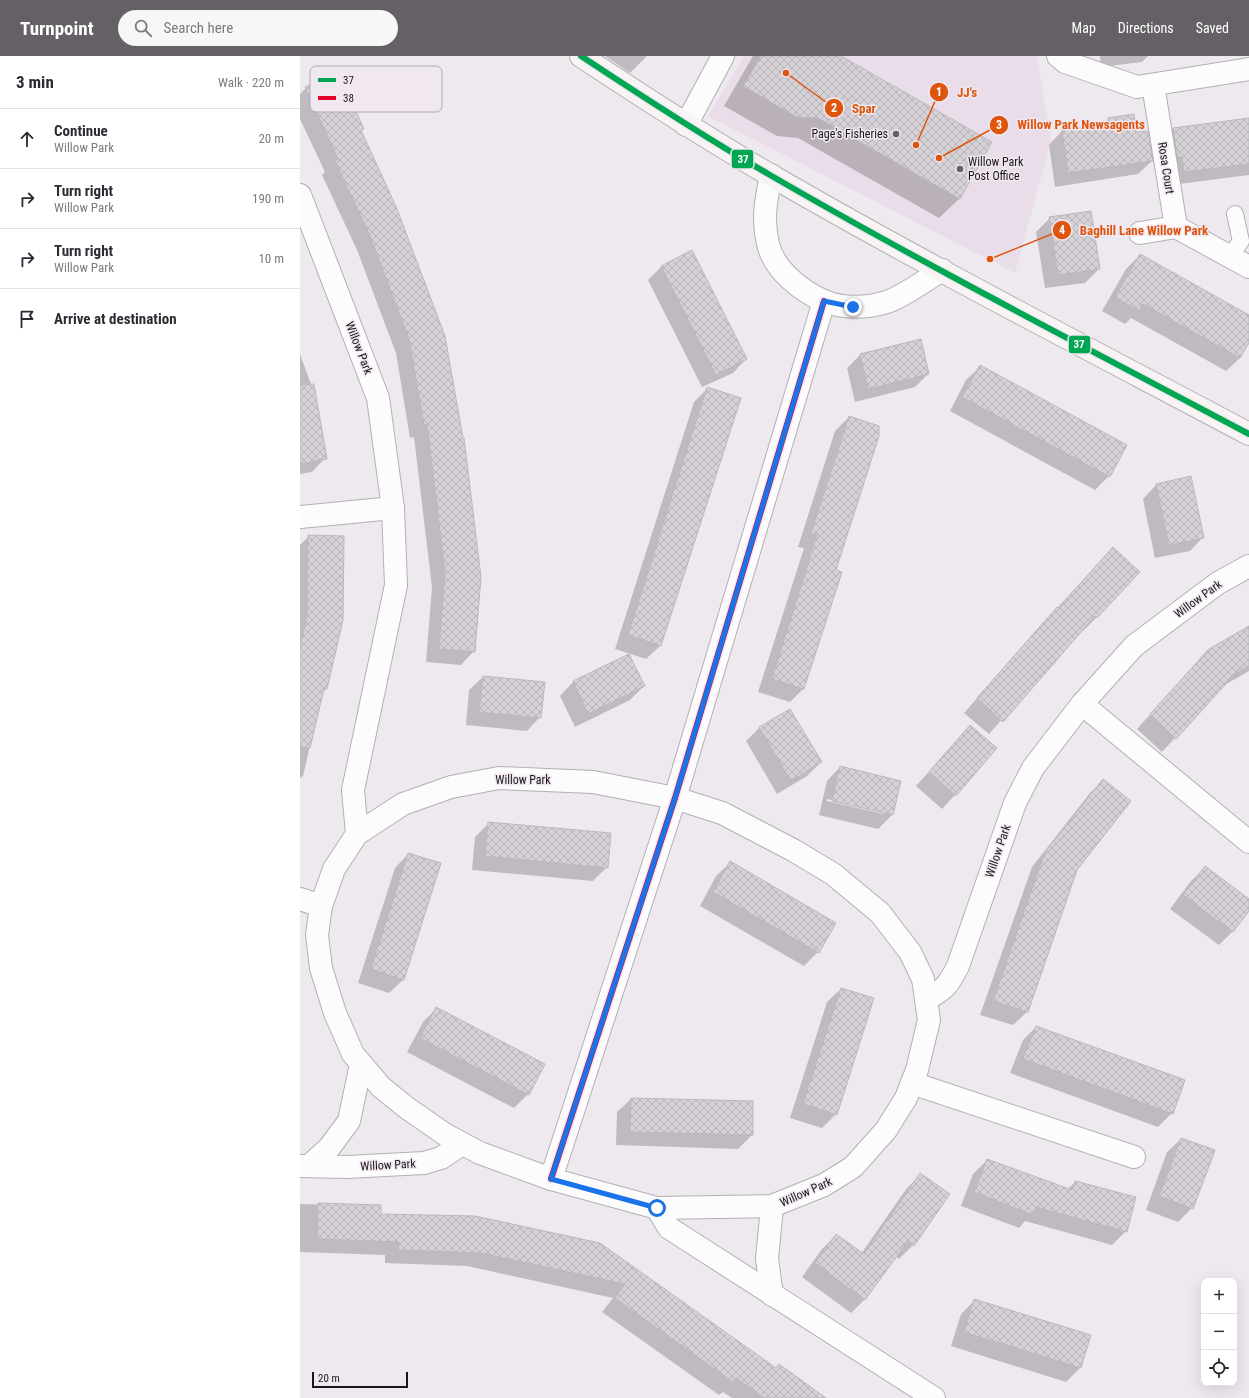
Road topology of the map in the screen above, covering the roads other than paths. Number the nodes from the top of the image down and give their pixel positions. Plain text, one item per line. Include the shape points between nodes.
1 (581, 56) edge
2 (723, 56) edge
3 (1058, 56) edge
4 (1249, 70) edge
5 (1153, 85) junction
6 (686, 125) junction
7 (771, 175) junction
8 (300, 195) edge
9 (1235, 214) dead end
10 (1176, 227) junction
11 (1140, 233) dead end
12 (1230, 256) junction
13 (1249, 267) edge
14 (942, 270) junction
15 (824, 301) junction
16 (1249, 434) edge
17 (393, 508) junction
18 (300, 517) edge
19 (1249, 566) edge
20 (1082, 704) junction
21 (675, 798) junction
22 (357, 834) junction
23 (1249, 842) edge
24 (300, 899) edge
25 (322, 906) junction
26 (926, 999) junction
27 (361, 1064) junction
28 (912, 1084) junction
29 (462, 1144) junction
30 (1134, 1157) dead end
31 (305, 1166) edge
32 (551, 1179) junction
33 (772, 1206) junction
34 (657, 1208) junction
35 (772, 1295) junction
36 (934, 1398) edge

1 - 6 street
2 - 6 street
3 - 5 street via 1065,62 1138,87
4 - 5 street
5 - 10 street, Rosa Court
6 - 7 street
7 - 14 street
7 - 15 street via 764,212 768,246 777,265 797,285
8 - 17 street, Willow Park via 378,398
9 - 12 lane via 1241,241
10 - 11 street
10 - 12 street
12 - 13 street
14 - 15 street via 910,291 886,302 853,307
14 - 16 street
15 - 21 street
17 - 18 street
17 - 22 street, Willow Park via 396,585 353,790
19 - 20 street, Willow Park via 1218,583 1134,646
20 - 23 street
20 - 26 street, Willow Park via 1032,768 1015,803 958,966 952,979 940,992
21 - 22 street, Willow Park via 593,782 499,778 451,787 403,804
21 - 26 street, Willow Park via 722,813 833,874 880,913 910,952 923,978
21 - 32 street
22 - 25 street, Willow Park via 334,869
24 - 25 street
25 - 27 street, Willow Park via 317,934 321,968 334,1013 353,1054
26 - 28 street, Willow Park via 929,1020
27 - 29 street, Willow Park via 381,1087 407,1108
27 - 31 street, Willow Park via 349,1121 329,1148
28 - 30 street
28 - 33 street, Willow Park via 886,1130 853,1167 824,1186
29 - 31 street, Willow Park via 441,1158 424,1163 347,1167
29 - 32 street, Willow Park
32 - 34 street, Willow Park
33 - 34 street, Willow Park
33 - 35 street, Willow Park via 767,1259
34 - 35 street via 669,1228
35 - 36 street

